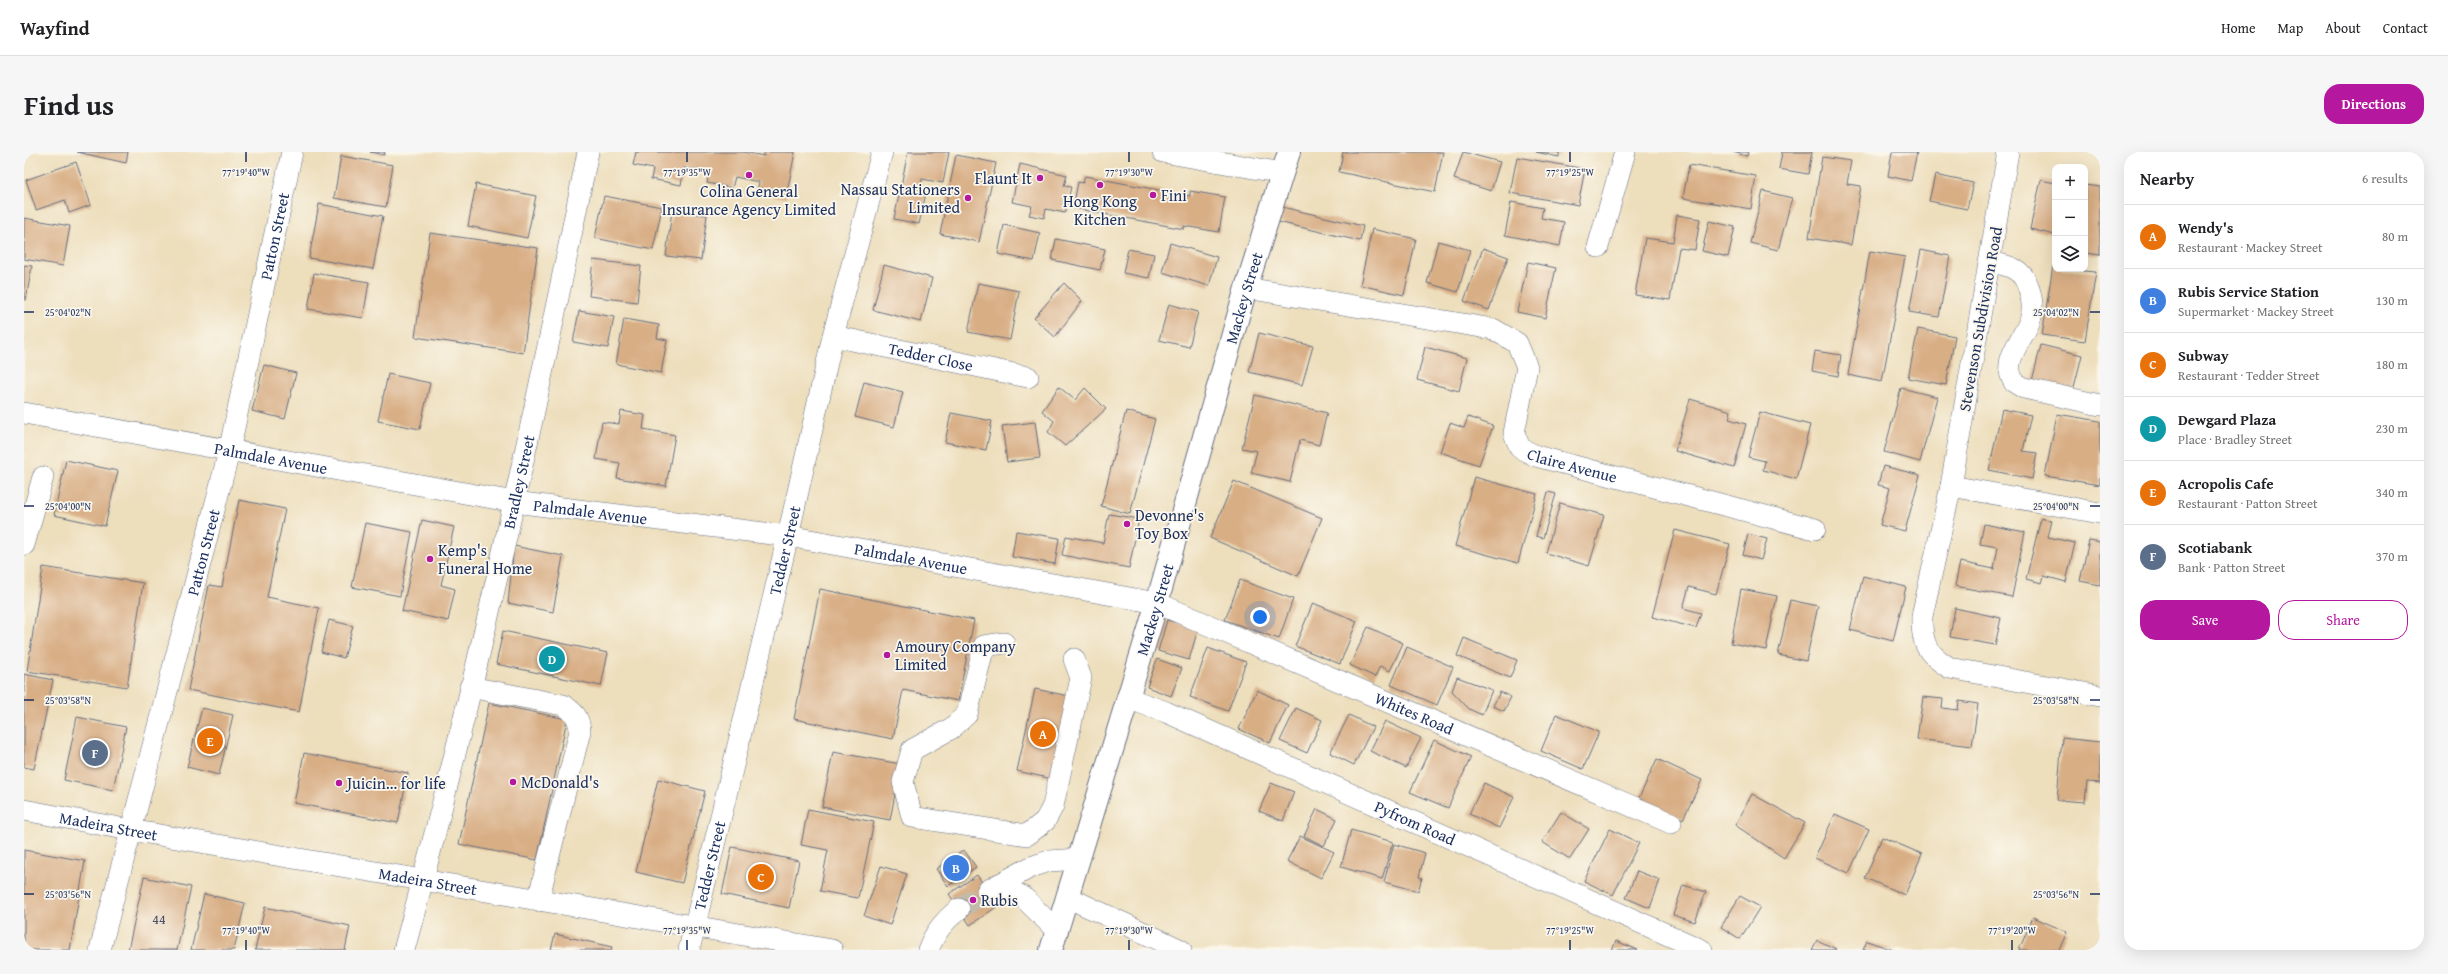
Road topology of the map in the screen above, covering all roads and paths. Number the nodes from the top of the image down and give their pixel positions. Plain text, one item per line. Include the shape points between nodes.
1 (292, 152) edge
2 (588, 152) edge
3 (882, 152) edge
4 (1163, 152) edge
5 (1289, 152) edge
6 (1625, 152) edge
7 (2008, 152) edge
8 (1282, 173) junction
9 (1598, 247) dead end
10 (1990, 262) junction
11 (1246, 288) junction
12 (833, 336) junction
13 (1028, 377) dead end
14 (2100, 405) edge
15 (24, 413) edge
16 (229, 452) junction
17 (43, 476) dead end
18 (1951, 486) junction
19 (514, 502) junction
20 (2100, 513) edge
21 (1815, 529) dead end
22 (788, 536) junction
23 (24, 545) edge
24 (1157, 603) junction
25 (1004, 643) dead end
26 (1074, 659) dead end
27 (470, 687) junction
28 (2100, 696) edge
29 (1127, 698) junction
30 (24, 810) edge
31 (1671, 823) dead end
32 (130, 830) junction
33 (1079, 859) junction
34 (423, 881) junction
35 (1067, 897) junction
36 (538, 901) junction
37 (959, 908) tunnel mouth
38 (694, 925) junction
39 (1054, 941) edge
40 (100, 950) edge
41 (404, 950) edge
42 (689, 950) edge
43 (832, 950) edge
44 (928, 950) edge
45 (1181, 950) edge
46 (1702, 950) edge

1 - 16 street, Patton Street
2 - 19 street, Bradley Street
3 - 12 street, Tedder Street
4 - 8 street
5 - 8 main road, Mackey Street
6 - 9 street
7 - 10 street, Stevenson Subdivision Road
8 - 11 main road, Mackey Street
10 - 14 street via 2018,270 2027,282 2032,300 2031,318 2018,342 2010,366 2014,382 2024,388
10 - 18 street, Stevenson Subdivision Road
11 - 21 street, Claire Avenue via 1493,329 1517,342 1527,367 1514,433 1520,448 1536,456
11 - 24 main road, Mackey Street
12 - 13 street, Tedder Close
12 - 22 street, Tedder Street
15 - 16 street, Palmdale Avenue
16 - 19 street, Palmdale Avenue
16 - 32 street, Patton Street
17 - 23 street
18 - 20 street
18 - 28 street, Stevenson Subdivision Road via 1922,616 1925,645 1932,657 1950,668
19 - 22 street, Palmdale Avenue
19 - 27 street, Bradley Street
22 - 24 street, Palmdale Avenue
22 - 38 street, Tedder Street
24 - 29 main road, Mackey Street
24 - 31 street, Whites Road
25 - 26 street via 984,646 967,714 952,728 912,750 902,782 912,817 1027,835 1045,821 1053,806 1081,678
27 - 34 street, Bradley Street
27 - 36 street via 563,705 574,712 579,721 580,731
29 - 33 main road, Mackey Street
29 - 46 street, Pyfrom Road via 1166,712
30 - 32 street, Madeira Street
32 - 34 street, Madeira Street
32 - 40 street, Patton Street
33 - 35 main road, Mackey Street
33 - 39 street via 1049,861 1031,867 993,887 1023,897
34 - 36 street, Madeira Street
34 - 41 street, Bradley Street
35 - 39 main road, Mackey Street
35 - 45 street
36 - 38 street, Madeira Street
37 - 44 street via 944,921 933,936
38 - 42 street, Tedder Street
38 - 43 street, Madeira Street

